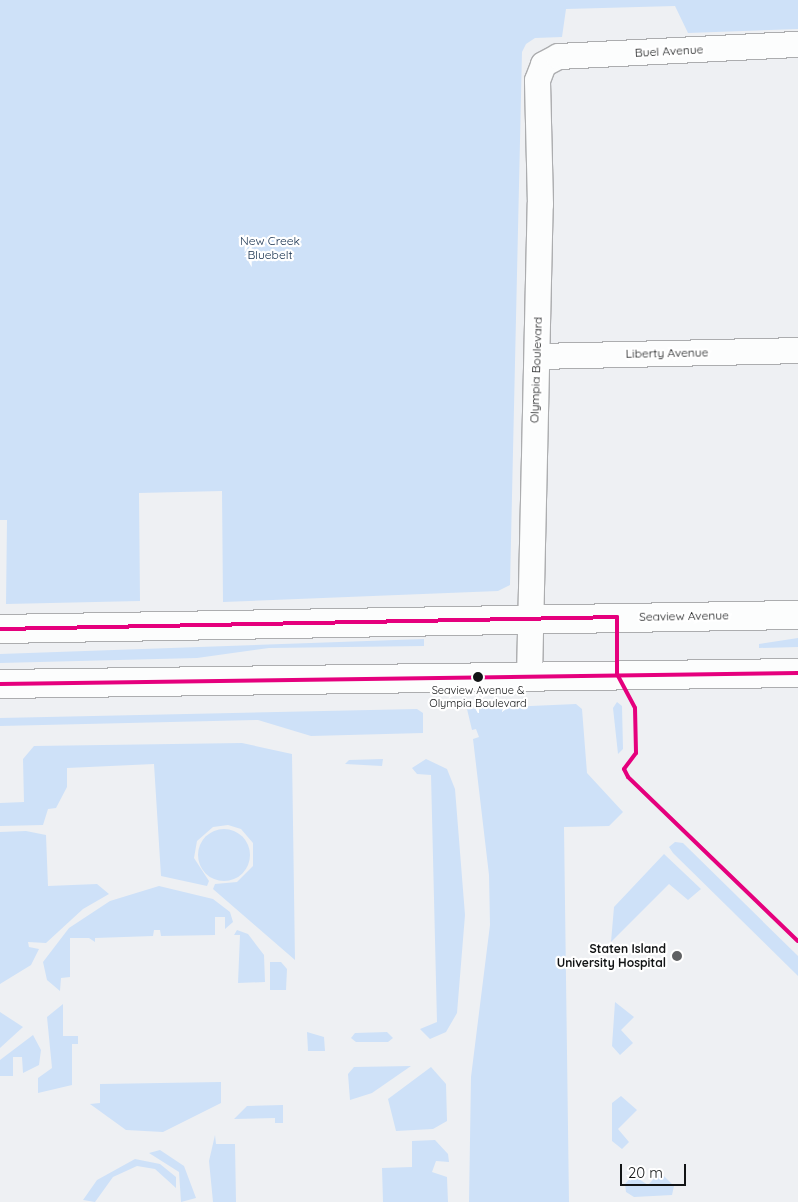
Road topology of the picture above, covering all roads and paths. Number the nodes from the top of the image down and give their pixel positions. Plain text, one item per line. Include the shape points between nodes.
1 (798, 44) edge
2 (543, 64) joint
3 (798, 350) edge
4 (537, 356) junction
5 (798, 615) edge
6 (529, 619) junction
7 (0, 629) edge
8 (798, 673) edge
9 (529, 676) junction
10 (0, 684) edge

1 - 2 street, Buel Avenue via 558,56
2 - 4 street, Olympia Boulevard via 537,80
3 - 4 street, Liberty Avenue
4 - 6 street, Olympia Boulevard
5 - 6 street, Seaview Avenue
6 - 7 street, Seaview Avenue
6 - 9 street, Olympia Boulevard
8 - 9 street
9 - 10 street

